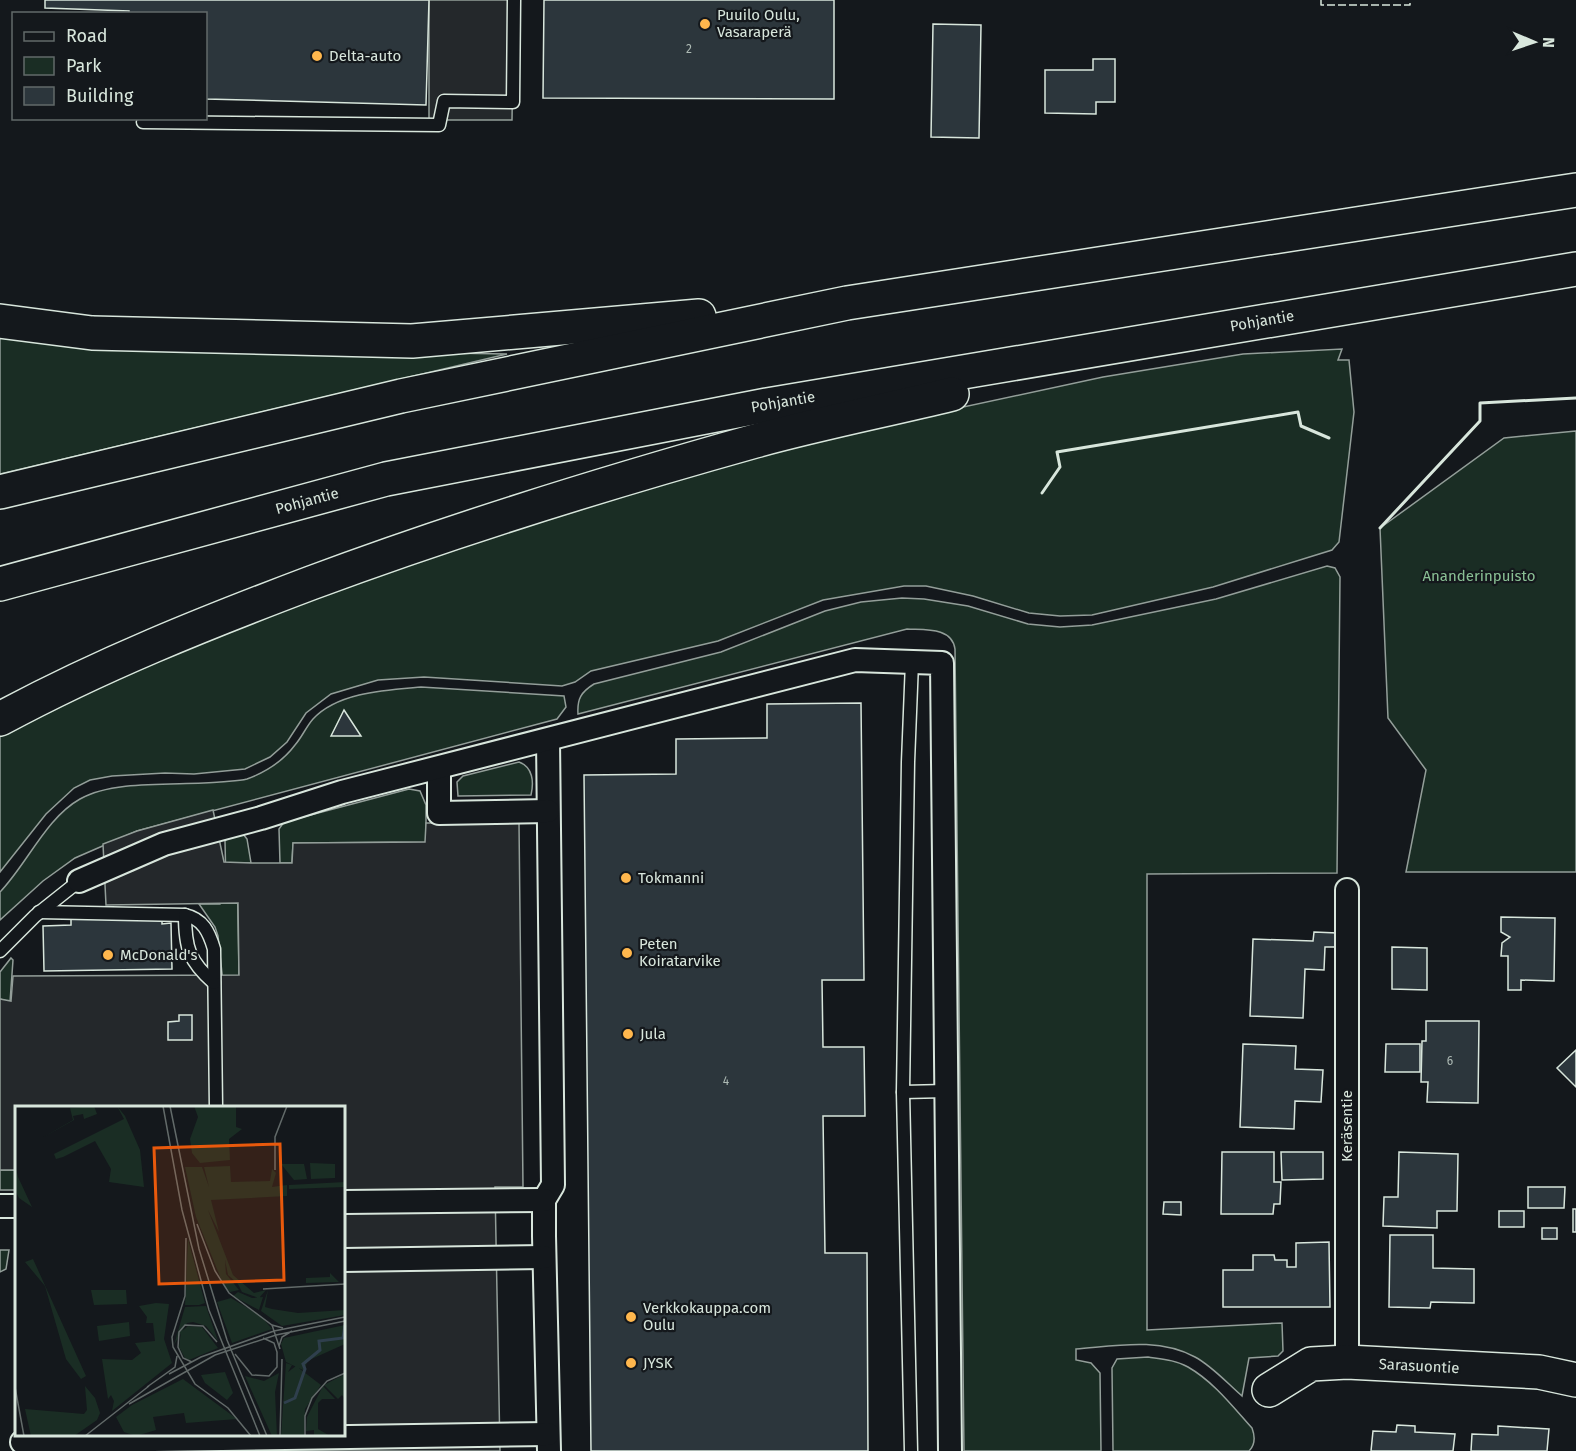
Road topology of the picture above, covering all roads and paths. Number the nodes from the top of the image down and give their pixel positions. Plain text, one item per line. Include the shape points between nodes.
1 (514, 0) edge
2 (143, 122) dead end
3 (1576, 190) edge
4 (1576, 269) edge
5 (847, 303) junction
6 (0, 321) edge
7 (1225, 328) junction
8 (0, 492) edge
9 (0, 584) edge
10 (912, 662) junction
11 (0, 719) edge
12 (548, 740) junction
13 (439, 768) junction
14 (548, 811) junction
15 (79, 881) joint
16 (1347, 890) dead end
17 (37, 914) junction
18 (185, 915) junction
19 (0, 951) edge
20 (214, 983) junction
21 (946, 1090) junction
22 (903, 1092) junction
23 (216, 1106) edge
24 (544, 1200) junction
25 (345, 1202) edge
26 (544, 1257) junction
27 (345, 1260) edge
28 (1347, 1362) junction
29 (1576, 1380) edge
30 (1269, 1390) dead end
31 (218, 1442) edge
32 (272, 1442) edge
33 (22, 1443) edge
34 (548, 1443) edge
35 (911, 1451) edge
36 (950, 1451) edge

1 - 2 lane via 513,102 444,101 439,125
3 - 5 main road
4 - 7 main road, Pohjantie
5 - 6 main road via 412,341 92,333
5 - 8 main road via 400,396
7 - 9 main road, Pohjantie via 767,405 386,479
7 - 11 main road via 757,441 537,506 267,599 131,654
10 - 12 street via 855,660
10 - 21 street via 942,663
10 - 22 lane
12 - 13 street
12 - 14 street
13 - 14 street via 439,813
13 - 15 street via 164,844
14 - 24 street via 553,1185
15 - 17 lane
16 - 28 street, Keräsentie
17 - 18 lane
17 - 19 lane
18 - 20 lane via 193,962
18 - 20 lane via 202,922 211,938
20 - 23 lane
21 - 22 lane
21 - 36 street
22 - 35 lane
24 - 25 street
24 - 26 street
26 - 27 street
26 - 34 street
28 - 29 main road, Sarasuontie via 1539,1372
28 - 30 main road, Sarasuontie via 1311,1364
31 - 32 street
31 - 33 street
32 - 34 street

